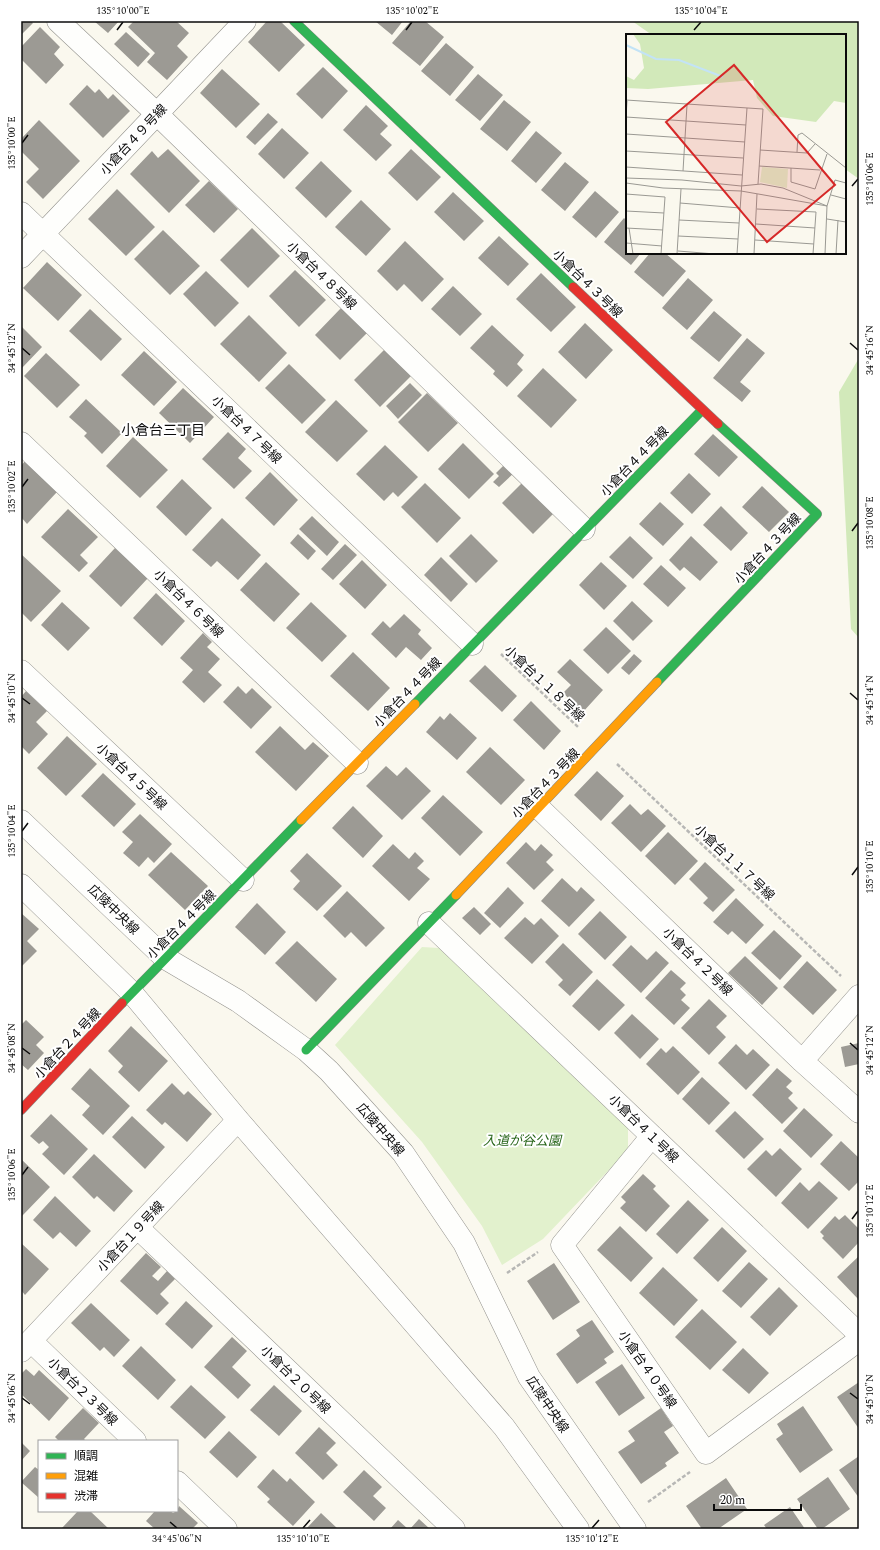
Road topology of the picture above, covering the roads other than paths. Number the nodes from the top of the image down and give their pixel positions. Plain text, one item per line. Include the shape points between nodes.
1 (58, 21) edge
2 (245, 21) edge
3 (294, 21) edge
4 (157, 114) junction
5 (21, 213) edge
6 (43, 234) junction
7 (21, 257) edge
8 (702, 410) junction
9 (21, 443) edge
10 (584, 529) junction
11 (472, 644) junction
12 (21, 672) edge
13 (357, 763) junction
14 (539, 808) junction
15 (21, 820) edge
16 (243, 880) junction
17 (21, 885) edge
18 (429, 923) junction
19 (165, 958) junction
20 (132, 993) junction
21 (859, 996) edge
22 (306, 1050) junction
23 (802, 1061) junction
24 (21, 1110) edge
25 (859, 1112) edge
26 (238, 1120) junction
27 (652, 1136) junction
28 (138, 1228) junction
29 (859, 1334) edge
30 (859, 1340) edge
31 (26, 1346) edge
32 (134, 1440) edge
33 (178, 1483) edge
34 (631, 1523) edge
35 (226, 1529) edge
36 (454, 1529) edge
37 (578, 1529) edge

1 - 4 street, 小倉台４８号線
2 - 4 street, 小倉台４９号線
3 - 8 street, 小倉台４３号線
4 - 6 street, 小倉台４９号線
4 - 10 street, 小倉台４８号線
5 - 6 street, 小倉台４７号線
6 - 7 street, 小倉台４９号線
6 - 11 street, 小倉台４７号線
8 - 10 street, 小倉台４４号線
8 - 14 street, 小倉台４３号線 via 817,514
9 - 13 street, 小倉台４６号線
10 - 11 street, 小倉台４４号線
11 - 13 street, 小倉台４４号線
12 - 16 street, 小倉台４５号線
13 - 16 street, 小倉台４４号線
14 - 18 street, 小倉台４３号線
14 - 23 street, 小倉台４２号線
15 - 19 street, 広陵中央線
16 - 19 street, 小倉台４４号線
17 - 20 street
18 - 22 street, 小倉台４３号線
18 - 27 street, 小倉台４１号線
19 - 20 street, 小倉台４４号線
19 - 22 street, 広陵中央線 via 238,1001
20 - 24 street, 小倉台２４号線
20 - 26 street
21 - 23 street
22 - 34 street, 広陵中央線 via 329,1071 403,1153 464,1243 529,1377
23 - 25 street, 小倉台４２号線
26 - 28 street, 小倉台１９号線
26 - 37 street via 504,1427
27 - 29 street, 小倉台４１号線
27 - 30 street, 小倉台４０号線 via 562,1245 706,1453
28 - 31 street, 小倉台１９号線
28 - 36 street, 小倉台２０号線
31 - 32 street, 小倉台２３号線
33 - 35 street

